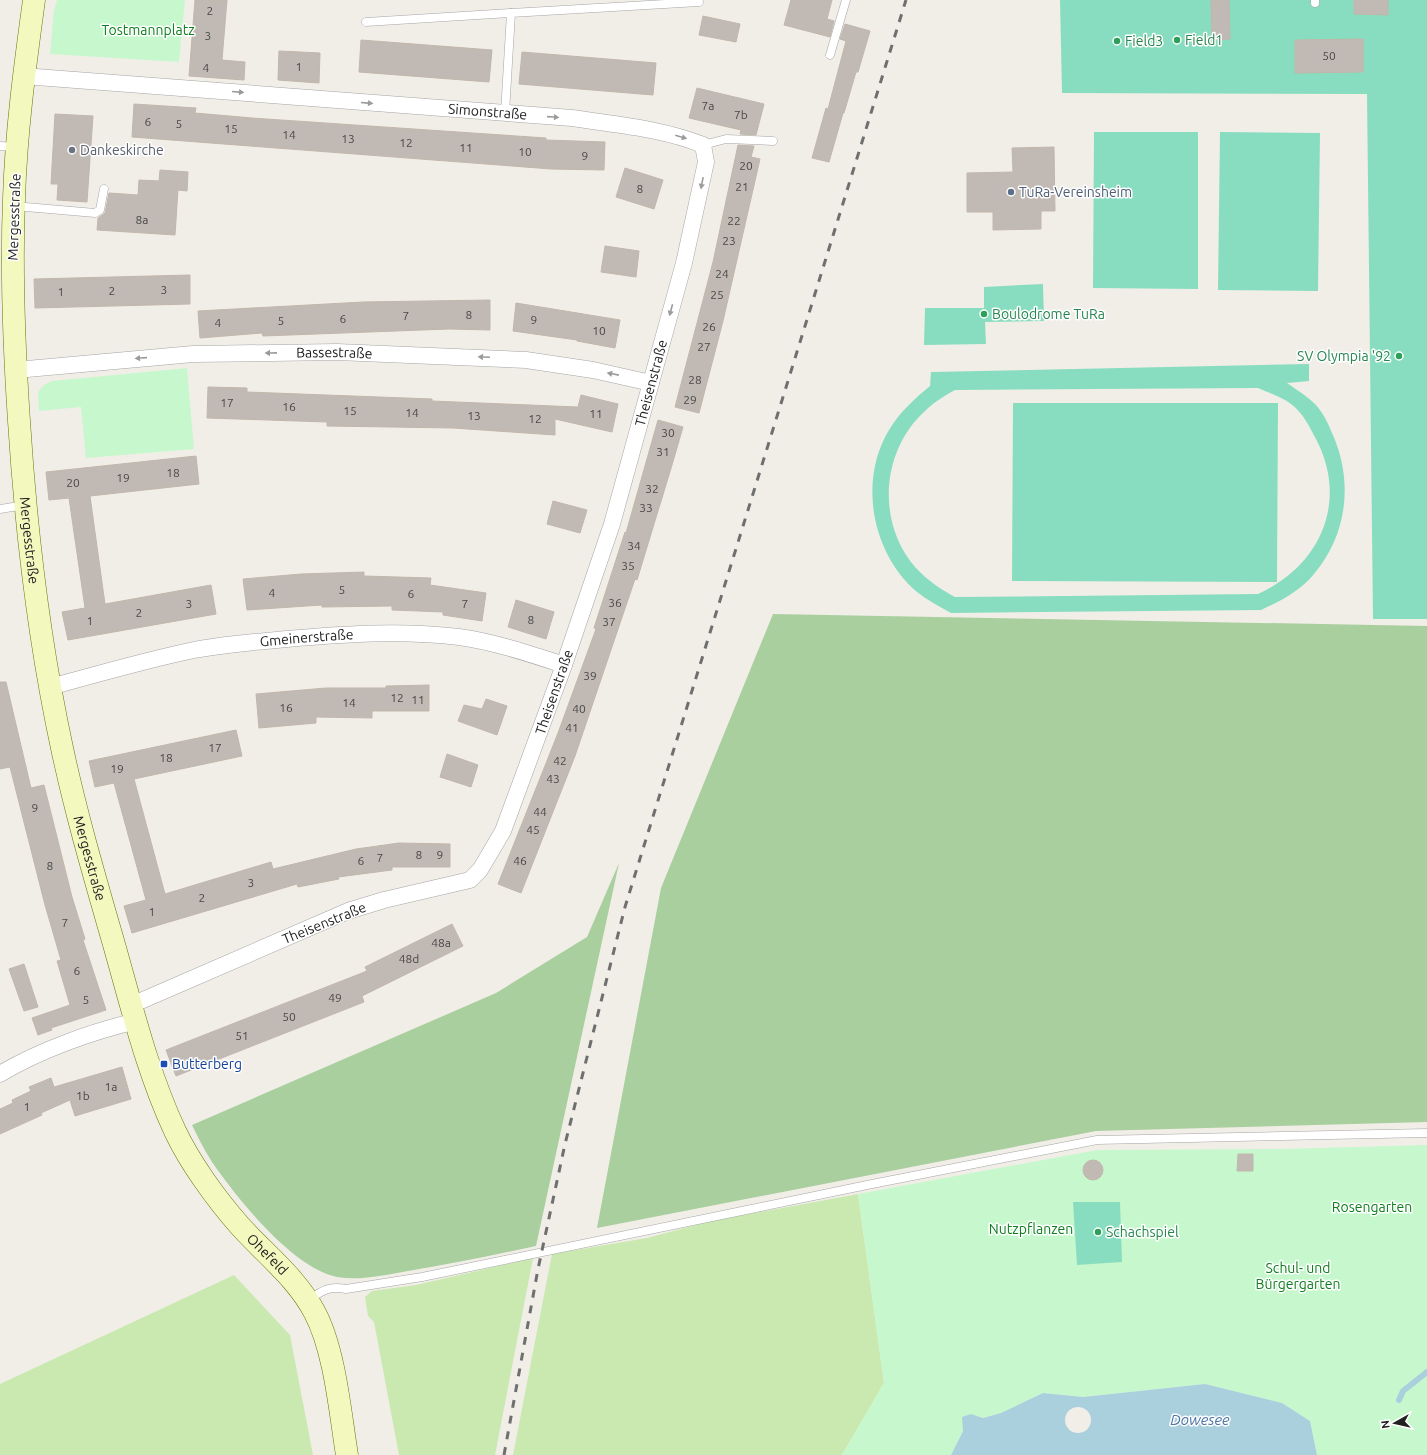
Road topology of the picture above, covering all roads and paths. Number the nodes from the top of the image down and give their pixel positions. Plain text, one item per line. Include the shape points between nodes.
1 (34, 0) edge
2 (846, 0) edge
3 (699, 2) dead end
4 (511, 13) junction
5 (366, 22) dead end
6 (830, 55) dead end
7 (23, 76) junction
8 (505, 113) junction
9 (773, 141) dead end
10 (703, 145) junction
11 (8, 146) edge
12 (104, 190) dead end
13 (14, 206) junction
14 (16, 370) junction
15 (651, 383) junction
16 (26, 505) junction
17 (0, 510) edge
18 (564, 665) junction
19 (50, 687) junction
20 (134, 1012) junction
21 (151, 1068) joint
22 (0, 1074) edge
23 (1427, 1133) edge
24 (308, 1301) junction
25 (347, 1455) edge

1 - 7 street, Mergesstraße
2 - 6 lane
3 - 4 lane
4 - 5 lane
4 - 8 lane
7 -> 8 street, Simonstraße
7 - 11 street, Mergesstraße
8 -> 10 street, Simonstraße via 572,118 652,130
9 - 10 lane via 726,139
10 -> 15 street, Theisenstraße via 706,162 701,191
11 - 13 street, Mergesstraße
12 - 13 lane via 100,210 95,213
13 - 14 street, Mergesstraße via 12,271
15 -> 14 street, Bassestraße via 593,370 526,360 337,352 193,354
14 - 16 street, Mergesstraße
15 - 18 street, Theisenstraße via 612,524
16 - 17 lane
16 - 19 street, Mergesstraße via 37,612
18 - 19 street, Gmeinerstraße via 504,646 460,637 415,633 336,634 227,644 194,650
18 - 20 street, Theisenstraße via 503,831 480,870 470,880 348,911
19 - 20 street, Mergesstraße via 88,854
20 - 21 street, Mergesstraße
20 - 22 street via 116,1026 36,1055
21 - 24 street, Ohefeld via 176,1133 195,1165 241,1227 293,1279
23 - 24 lane via 1096,1140 422,1277 324,1289
24 - 25 street, Ohefeld via 317,1317 331,1363

